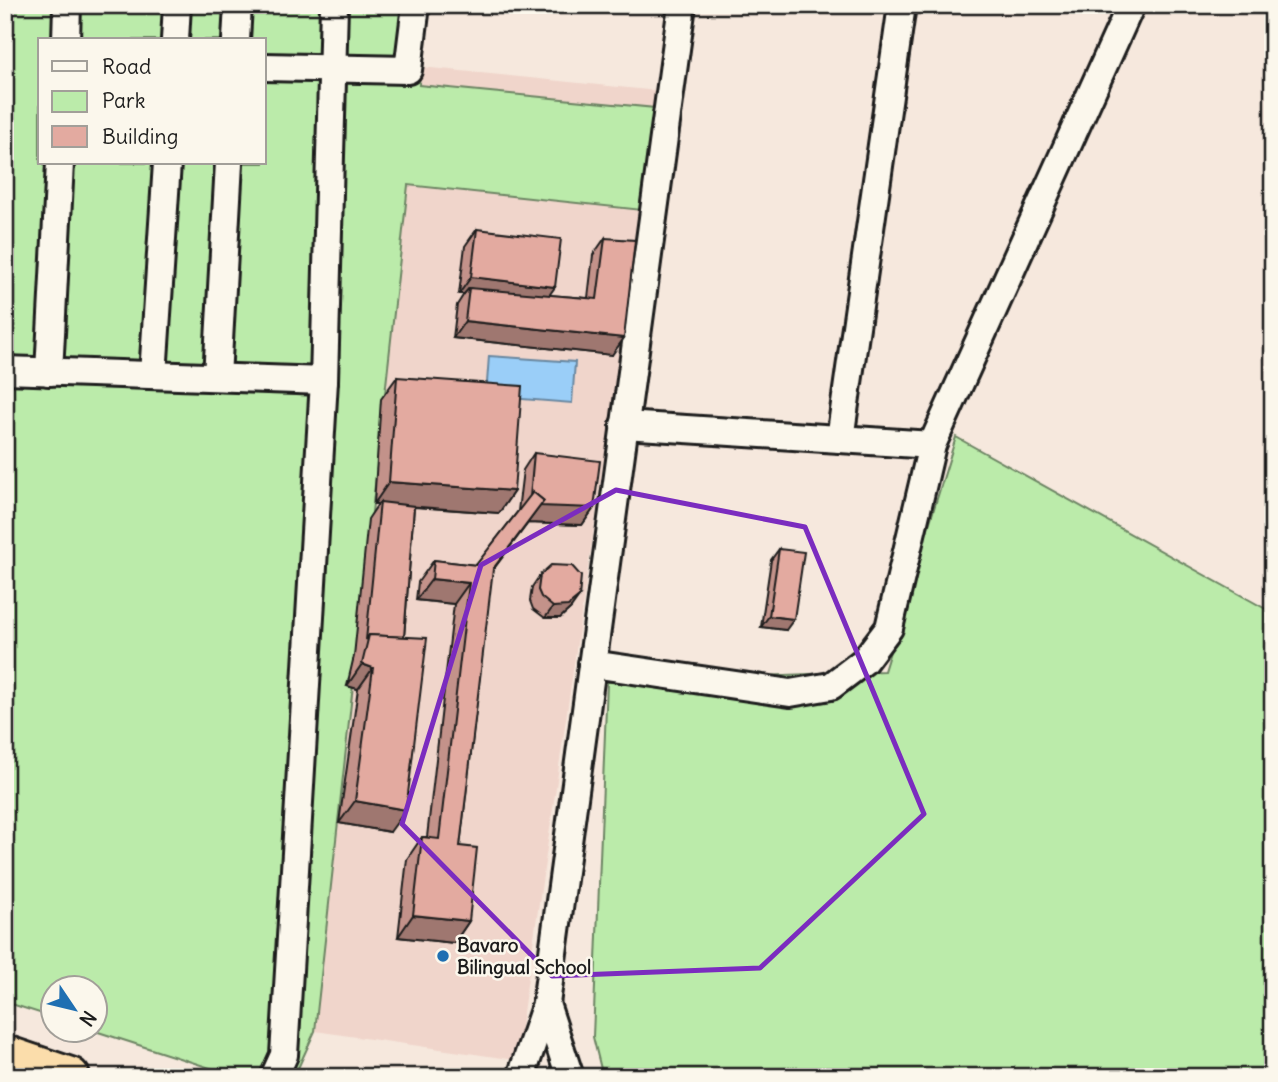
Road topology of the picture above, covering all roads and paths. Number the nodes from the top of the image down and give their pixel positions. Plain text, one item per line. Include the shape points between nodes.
1 (67, 5) edge
2 (177, 5) edge
3 (238, 5) edge
4 (334, 5) edge
5 (416, 5) edge
6 (682, 5) edge
7 (902, 5) edge
8 (1131, 5) edge
9 (65, 38) edge
10 (175, 38) edge
11 (236, 38) edge
12 (266, 67) edge
13 (330, 68) junction
14 (60, 164) edge
15 (167, 164) edge
16 (229, 164) edge
17 (5, 370) edge
18 (49, 372) junction
19 (153, 375) junction
20 (217, 377) junction
21 (324, 381) junction
22 (624, 425) junction
23 (840, 439) junction
24 (932, 445) junction
25 (592, 664) junction
26 (546, 1004) junction
27 (5, 1055) edge
28 (70, 1077) edge
29 (274, 1077) edge
30 (521, 1077) edge
31 (570, 1077) edge

1 - 9 lane
2 - 10 lane
3 - 11 lane
4 - 13 lane
5 - 13 lane via 408,70
6 - 22 lane
7 - 23 lane
8 - 24 lane
12 - 13 lane
13 - 21 lane
14 - 18 lane
15 - 19 lane
16 - 20 lane
17 - 18 lane
18 - 19 lane
19 - 20 lane
20 - 21 lane
21 - 29 lane via 284,1055
22 - 23 lane
22 - 25 lane
23 - 24 lane
24 - 25 lane via 889,628 864,661 831,686 790,693
25 - 26 lane
26 - 30 lane
26 - 31 lane
27 - 28 highway

